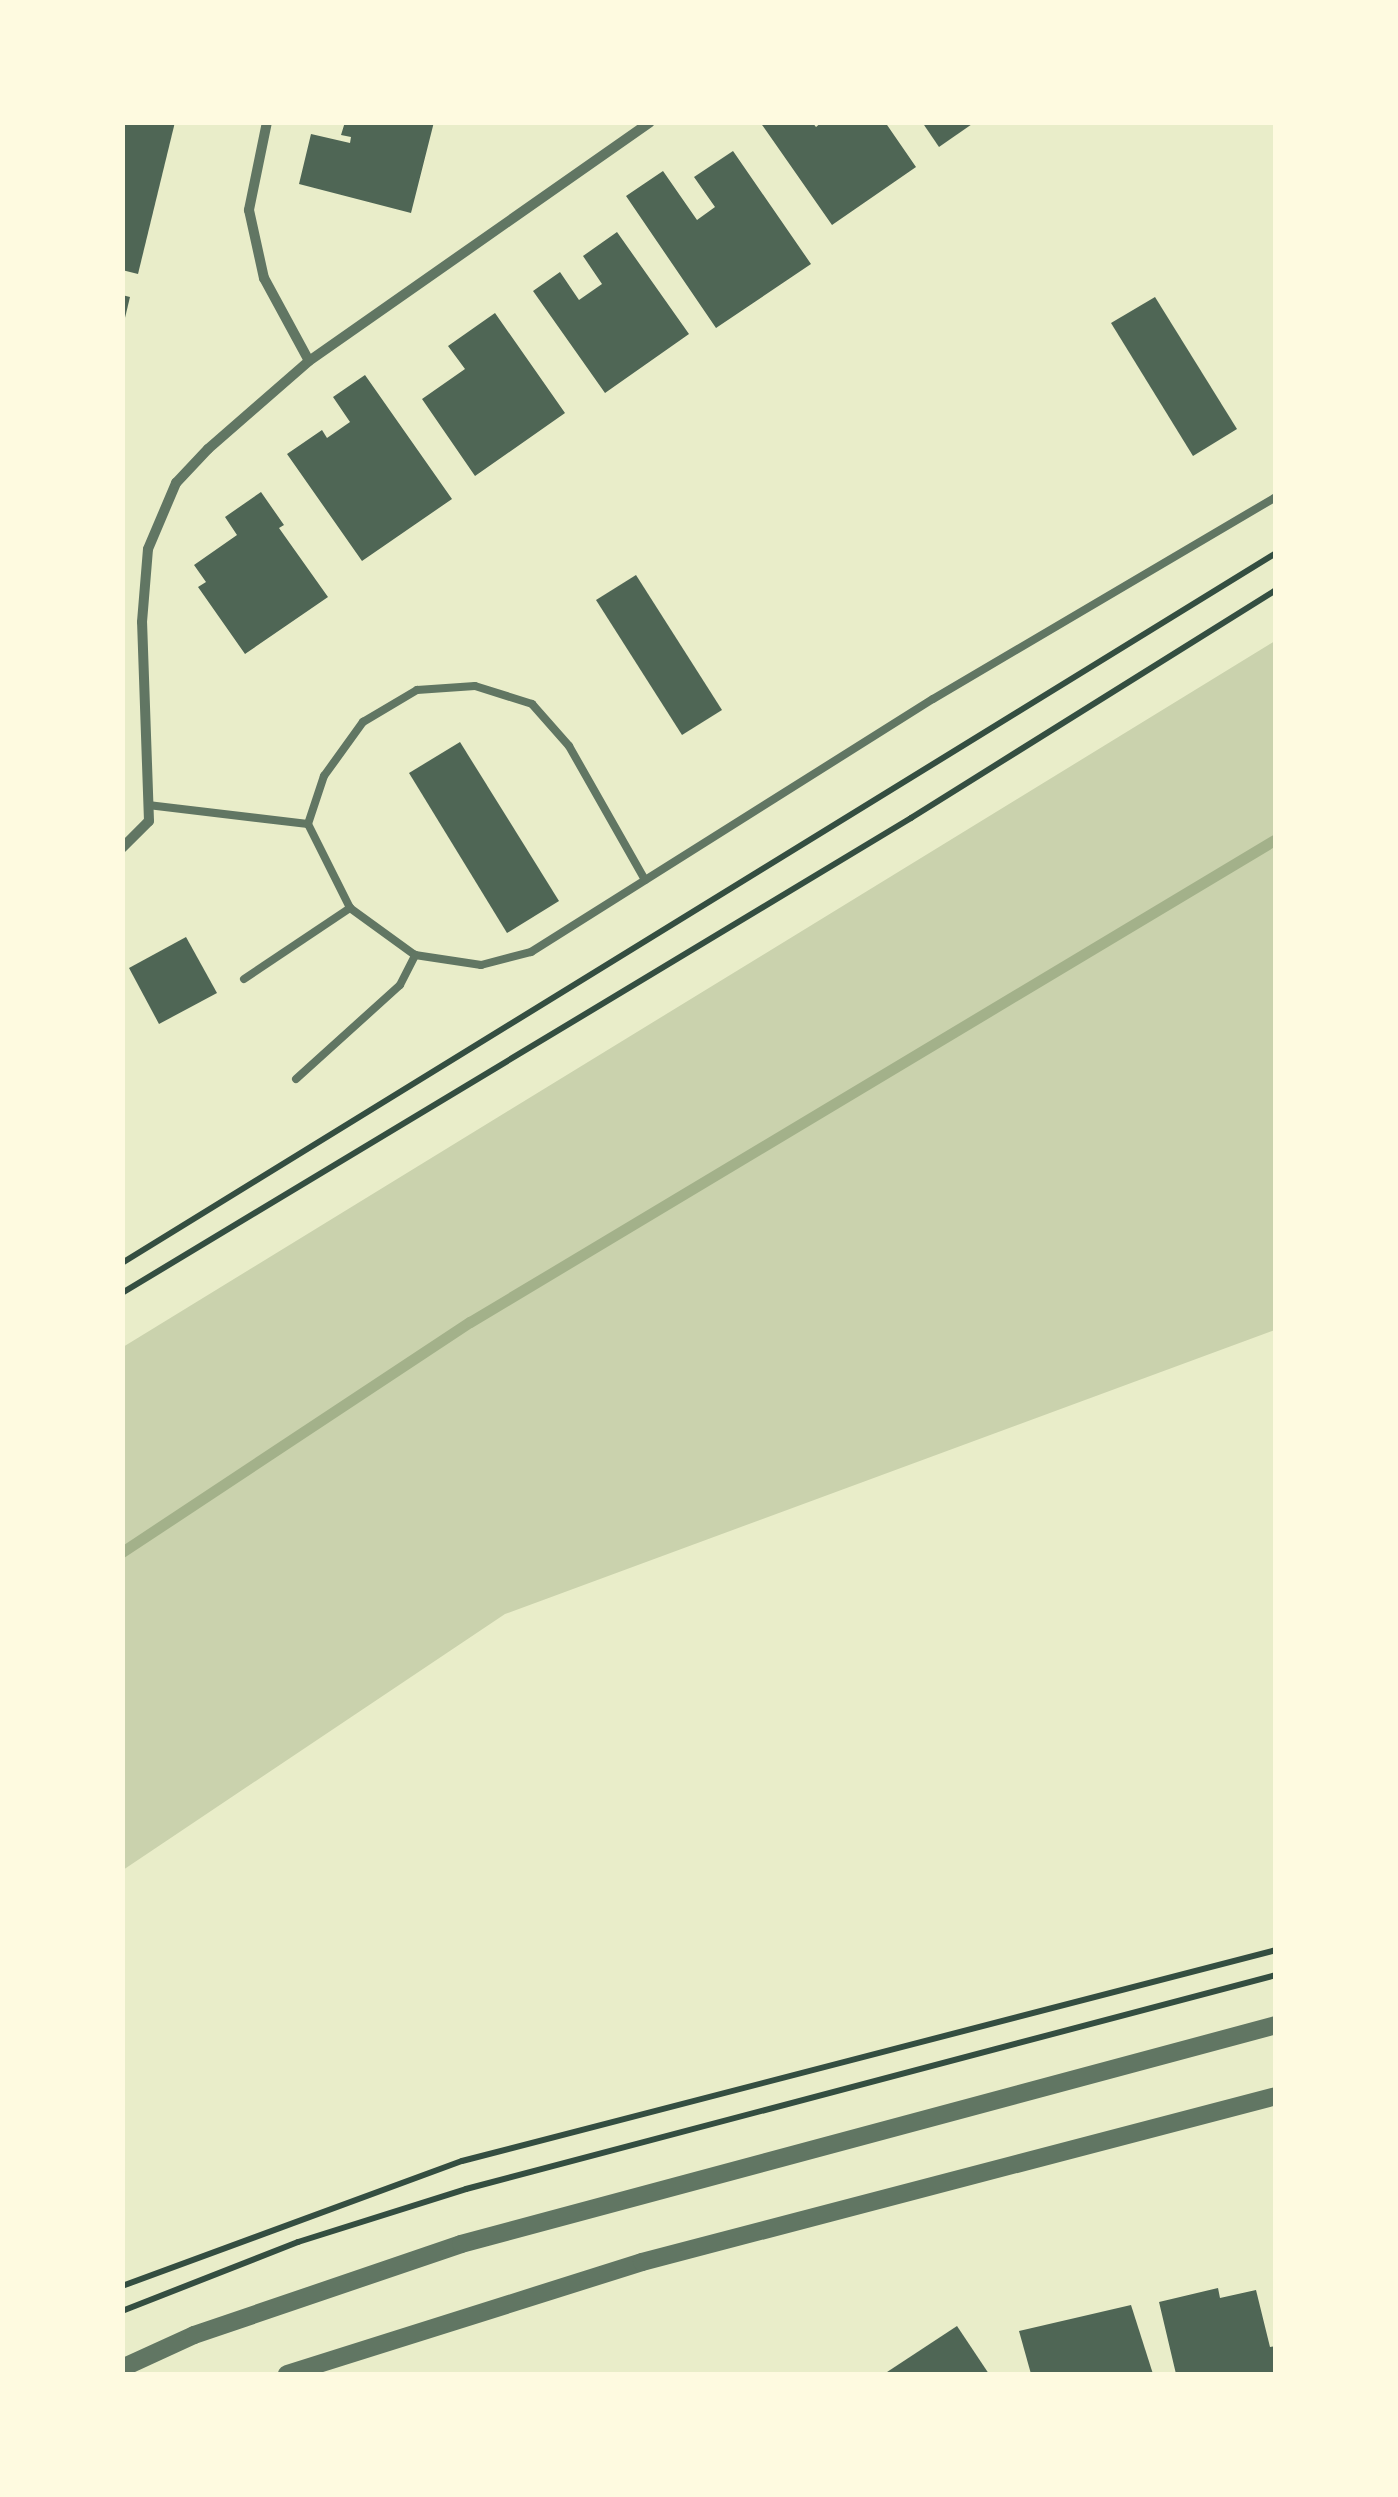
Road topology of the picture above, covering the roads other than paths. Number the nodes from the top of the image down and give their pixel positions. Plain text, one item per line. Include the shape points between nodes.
1 (268, 122) edge
2 (650, 122) edge
3 (309, 361) junction
4 (1276, 498) edge
5 (148, 806) junction
6 (308, 824) junction
7 (122, 848) edge
8 (645, 880) junction
9 (350, 908) junction
10 (414, 955) junction
11 (244, 979) dead end
12 (296, 1079) dead end
13 (1276, 2025) edge
14 (1276, 2096) edge
15 (122, 2368) edge
16 (287, 2374) edge

1 - 3 street via 250,210 264,278
2 - 3 street
3 - 5 street via 176,483 148,549 142,622
4 - 8 lane via 934,699
5 - 6 lane
5 - 7 street via 148,822
6 - 8 lane via 324,776 363,722 417,690 475,686 532,704 570,746
6 - 9 lane
8 - 10 lane via 531,952 482,965
9 - 10 lane
9 - 11 lane
10 - 12 lane via 400,985
13 - 15 street via 461,2244 194,2335
14 - 16 street via 642,2262

